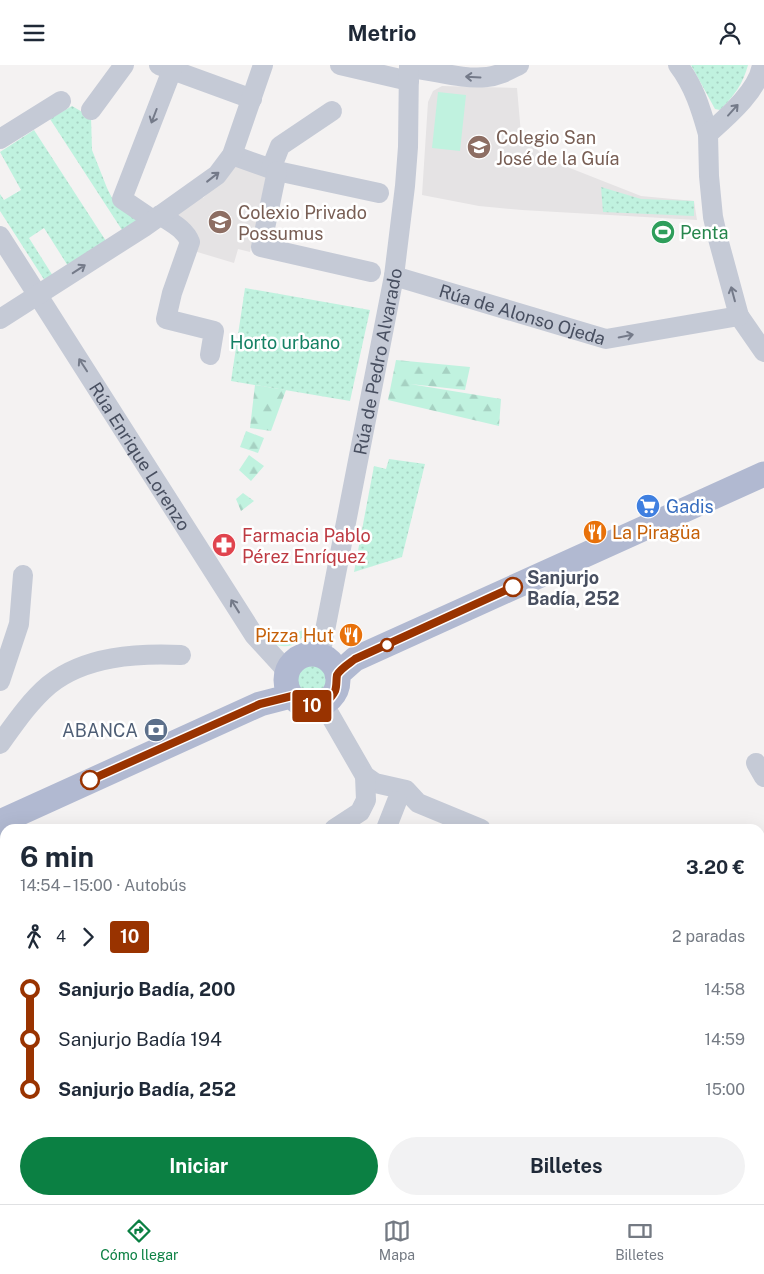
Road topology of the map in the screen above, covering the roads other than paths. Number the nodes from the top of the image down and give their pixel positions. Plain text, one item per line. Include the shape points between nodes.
1 (124, 65) edge
2 (263, 65) edge
3 (340, 65) edge
4 (519, 65) edge
5 (678, 65) edge
6 (762, 65) edge
7 (165, 68) edge
8 (409, 71) edge
9 (252, 99) junction
10 (61, 101) dead end
11 (92, 110) dead end
12 (332, 111) dead end
13 (708, 134) junction
14 (0, 139) edge
15 (232, 155) junction
16 (274, 170) junction
17 (379, 193) dead end
18 (157, 217) junction
19 (0, 236) edge
20 (370, 272) dead end
21 (394, 277) junction
22 (38, 295) junction
23 (740, 316) junction
24 (0, 319) edge
25 (764, 352) edge
26 (210, 355) dead end
27 (764, 473) edge
28 (23, 575) dead end
29 (181, 655) dead end
30 (335, 662) junction
31 (0, 681) edge
32 (288, 682) junction
33 (323, 703) junction
34 (4, 730) edge
35 (365, 776) junction
36 (397, 801) dead end
37 (0, 822) edge
38 (342, 824) edge
39 (388, 824) edge
40 (469, 824) edge

1 - 11 street
2 - 9 street
3 - 8 street
4 -> 8 street via 502,74 486,77
5 - 13 street via 696,94
13 -> 6 street via 753,87
7 - 9 street
7 -> 18 street via 122,199
8 - 21 street, Rúa de Pedro Alvarado via 408,157
9 - 15 street
10 - 14 street
12 - 16 street via 280,146
23 -> 13 street via 713,217
15 - 16 street
18 -> 15 street via 217,175
16 - 17 street
16 - 20 street via 261,247
22 -> 18 street
18 - 26 street via 180,228 190,242 166,319 214,331
19 - 22 street, Rúa Enrique Lorenzo
21 -> 23 street, Rúa de Alonso Ojeda via 606,339
21 - 30 street, Rúa de Pedro Alvarado
22 - 24 street
32 -> 22 street, Rúa Enrique Lorenzo via 254,635
23 - 25 street
27 - 30 main road
28 - 31 street via 19,624
29 - 34 street via 137,655 100,661 61,677
30 - 32 main road via 304,655 297,658
30 - 33 main road via 335,691
32 - 33 main road via 297,702 314,706
32 - 37 main road via 260,704
33 - 35 street
35 - 38 street via 366,799 360,812
35 - 40 street via 375,783 406,790 418,803
36 - 39 street

